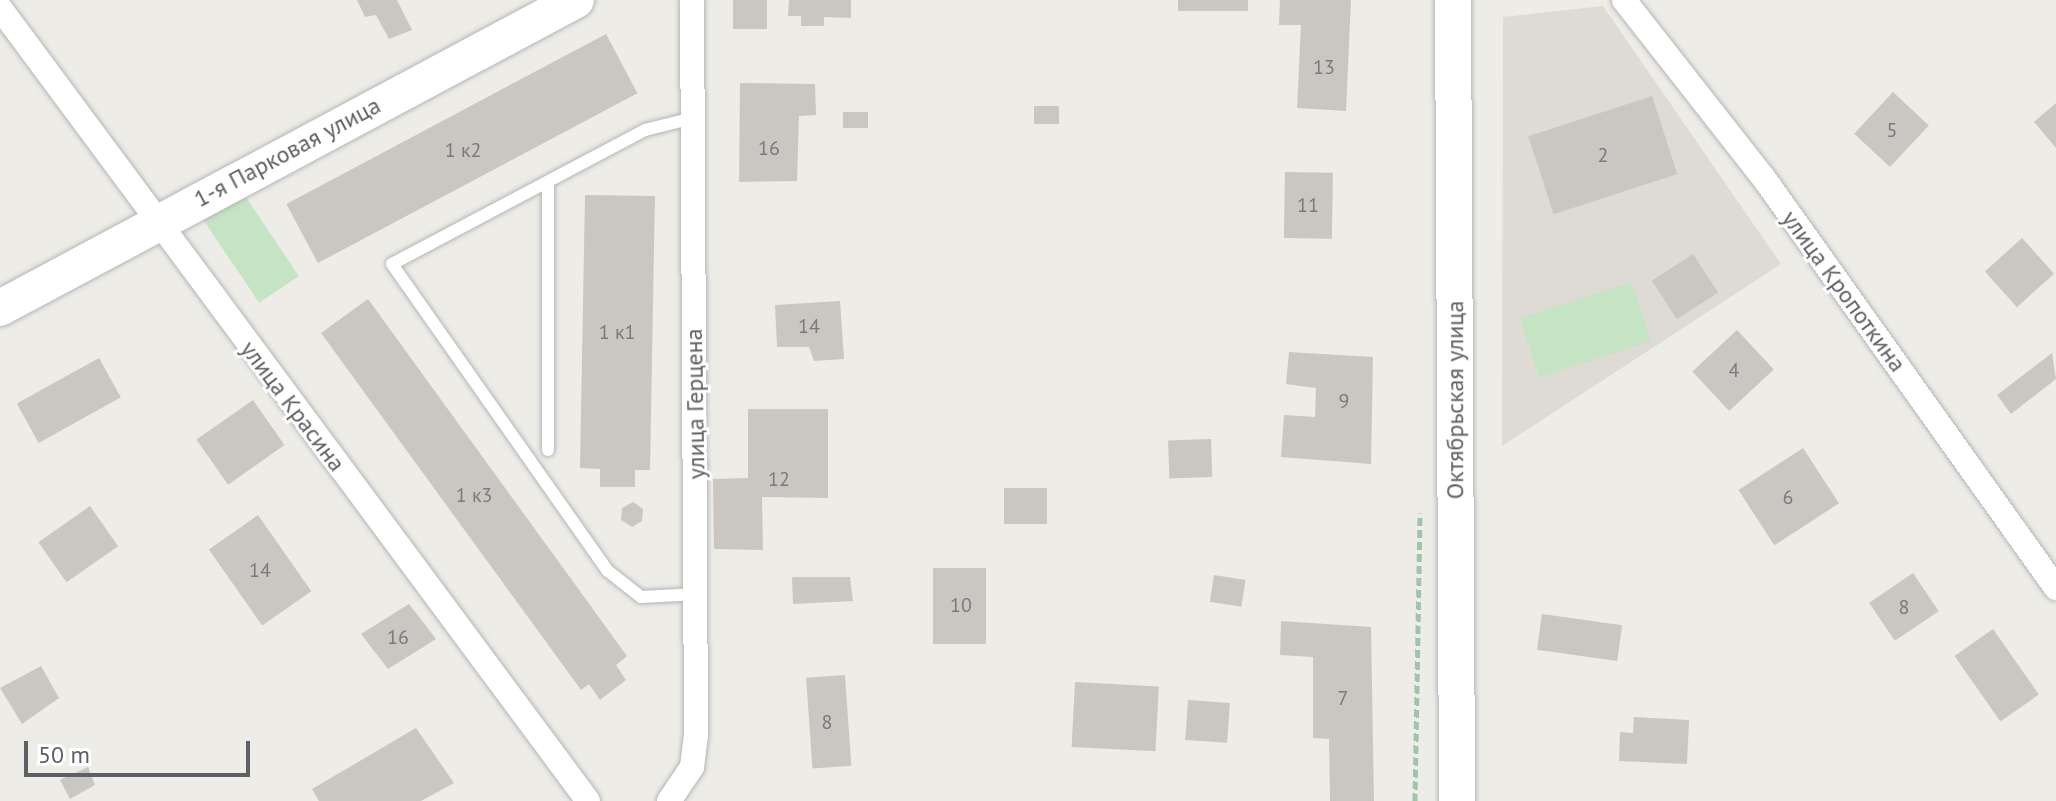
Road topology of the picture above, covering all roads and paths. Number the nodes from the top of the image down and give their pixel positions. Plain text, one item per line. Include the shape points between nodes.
1 (576, 0) edge
2 (692, 0) edge
3 (1453, 0) edge
4 (1624, 0) edge
5 (0, 8) edge
6 (689, 119) junction
7 (548, 182) junction
8 (155, 221) junction
9 (0, 308) edge
10 (548, 450) dead end
11 (2056, 588) edge
12 (699, 594) junction
13 (588, 801) edge
14 (669, 801) edge
15 (1457, 801) edge

1 - 8 street, 1-я Парковая улица
2 - 6 street, улица Герцена
3 - 15 street, Октябрьская улица
4 - 11 street, улица Кропоткина via 1763,177
5 - 8 street, улица Красина
6 - 7 lane via 645,130
6 - 12 street, улица Герцена
7 - 10 lane
7 - 12 lane via 392,264 608,571 641,597
8 - 9 street, 1-я Парковая улица
8 - 13 street, улица Красина
12 - 14 street, улица Герцена via 692,767

